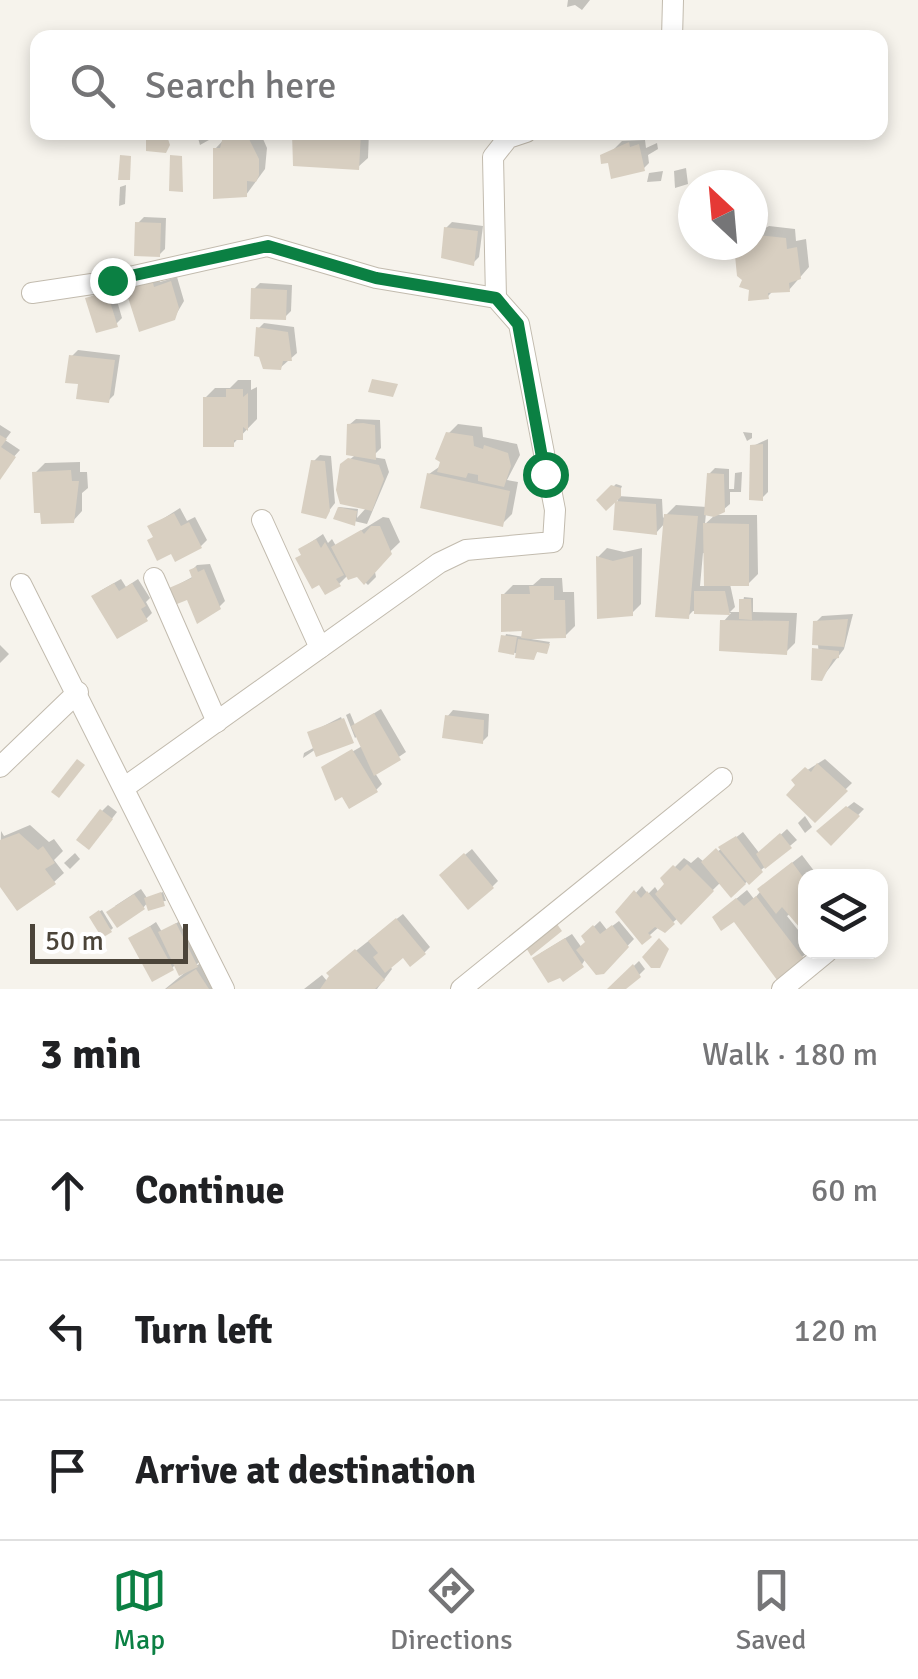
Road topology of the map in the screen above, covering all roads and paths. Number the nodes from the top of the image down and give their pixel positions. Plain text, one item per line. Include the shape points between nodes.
1 (674, 0) edge
2 (672, 30) edge
3 (506, 140) edge
4 (32, 293) dead end
5 (496, 298) junction
6 (262, 520) dead end
7 (154, 578) dead end
8 (21, 584) dead end
9 (320, 648) junction
10 (78, 692) junction
11 (217, 722) junction
12 (0, 767) edge
13 (722, 778) dead end
14 (125, 787) junction
15 (818, 959) edge
16 (224, 989) edge
17 (461, 989) edge
18 (782, 989) edge

1 - 2 street
3 - 5 street via 493,156
4 - 5 street via 268,246 376,278
5 - 9 street via 518,324 555,510 554,542 466,550
6 - 9 street
7 - 11 street
8 - 10 street
9 - 11 street
10 - 12 street
10 - 14 street
11 - 14 street
13 - 17 street
14 - 16 street
15 - 18 street

